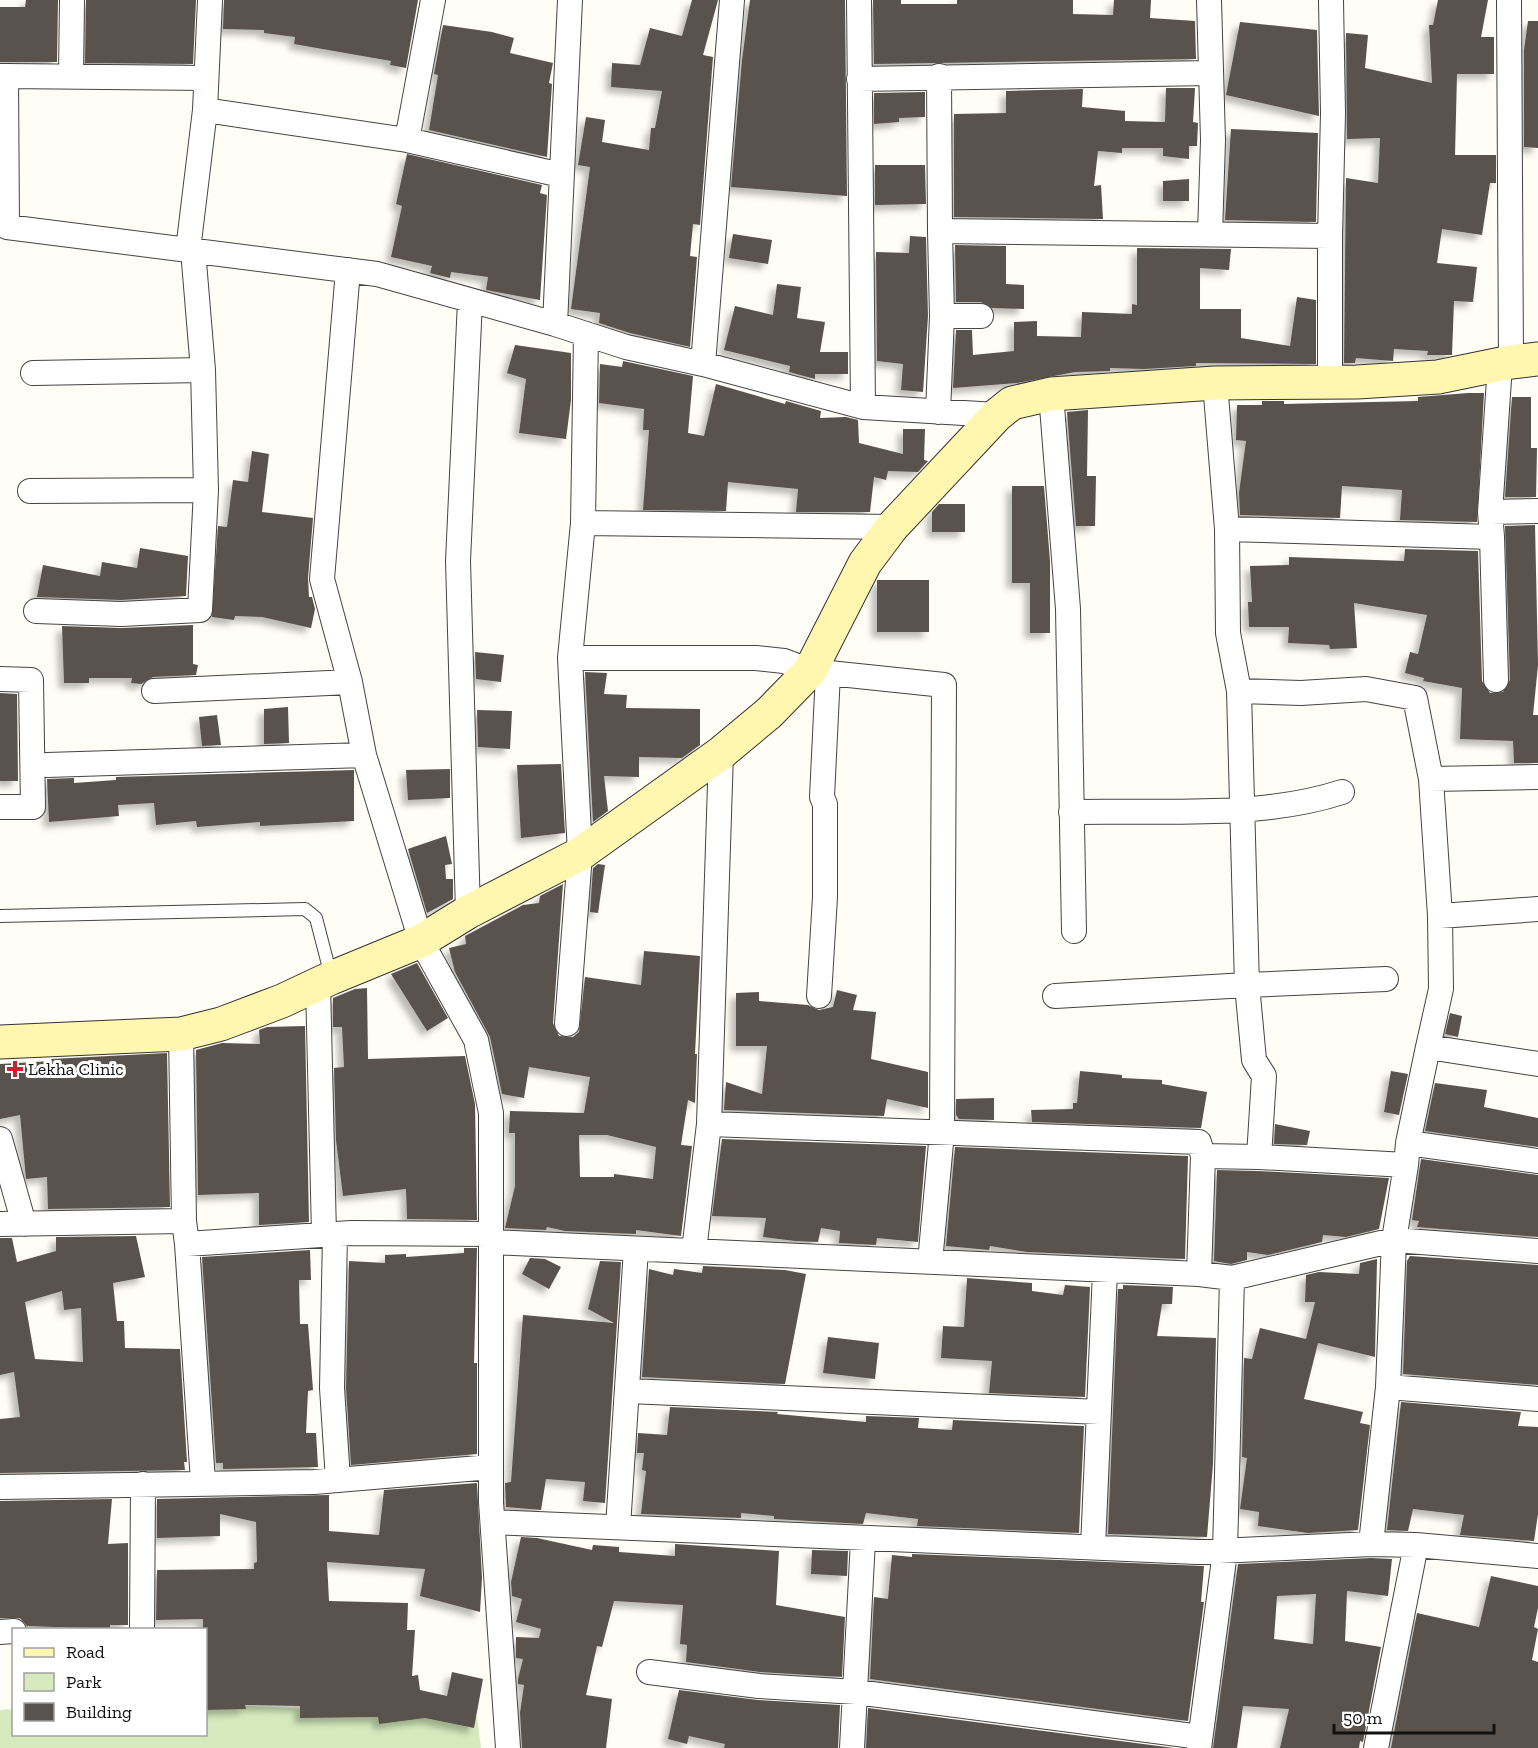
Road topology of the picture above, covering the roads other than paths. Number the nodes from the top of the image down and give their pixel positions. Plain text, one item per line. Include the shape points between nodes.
1 (72, 0) edge
2 (210, 0) edge
3 (433, 0) edge
4 (570, 0) edge
5 (732, 0) edge
6 (859, 0) edge
7 (1209, 0) edge
8 (1330, 0) edge
9 (1509, 0) edge
10 (1211, 73) junction
11 (3, 76) edge
12 (71, 76) junction
13 (939, 76) junction
14 (206, 78) junction
15 (859, 79) junction
16 (205, 110) junction
17 (407, 140) junction
18 (561, 175) junction
19 (940, 231) junction
20 (1210, 234) junction
21 (1330, 236) junction
22 (190, 250) junction
23 (348, 270) junction
24 (470, 301) junction
25 (942, 316) junction
26 (981, 316) dead end
27 (555, 324) junction
28 (586, 334) junction
29 (1516, 362) edge
30 (704, 364) junction
31 (203, 370) junction
32 (33, 373) dead end
33 (1330, 382) junction
34 (1215, 383) junction
35 (1051, 394) junction
36 (863, 407) junction
37 (938, 412) junction
38 (997, 415) junction
39 (206, 490) junction
40 (30, 491) dead end
41 (1538, 511) edge
42 (1490, 512) junction
43 (583, 523) junction
44 (892, 527) junction
45 (1227, 530) junction
46 (1492, 537) junction
47 (36, 611) dead end
48 (570, 658) junction
49 (819, 672) junction
50 (0, 679) edge
51 (1496, 680) dead end
52 (350, 682) junction
53 (154, 691) dead end
54 (1239, 691) junction
55 (721, 753) junction
56 (364, 755) junction
57 (47, 765) dead end
58 (1538, 777) edge
59 (1431, 779) junction
60 (1342, 792) dead end
61 (0, 807) edge
62 (1244, 809) junction
63 (1071, 812) junction
64 (580, 854) junction
65 (1538, 909) edge
66 (468, 912) junction
67 (0, 916) edge
68 (1440, 916) junction
69 (1074, 931) dead end
70 (422, 941) junction
71 (1386, 979) dead end
72 (324, 981) junction
73 (1247, 985) junction
74 (819, 996) dead end
75 (1055, 996) dead end
76 (567, 1024) dead end
77 (181, 1034) junction
78 (0, 1042) edge
79 (1428, 1047) junction
80 (1538, 1064) edge
81 (710, 1124) junction
82 (942, 1132) junction
83 (0, 1139) edge
84 (1407, 1154) junction
85 (1203, 1156) junction
86 (1259, 1157) junction
87 (1538, 1161) edge
88 (12, 1224) edge
89 (186, 1232) junction
90 (329, 1234) junction
91 (491, 1238) junction
92 (1394, 1240) junction
93 (636, 1249) junction
94 (694, 1251) junction
95 (1538, 1251) edge
96 (930, 1262) junction
97 (1105, 1272) junction
98 (1199, 1274) junction
99 (1232, 1278) junction
100 (1388, 1387) junction
101 (629, 1391) junction
102 (1538, 1399) edge
103 (1099, 1412) junction
104 (491, 1467) junction
105 (338, 1480) junction
106 (203, 1482) junction
107 (143, 1484) junction
108 (0, 1487) edge
109 (493, 1522) junction
110 (618, 1527) junction
111 (863, 1540) junction
112 (1371, 1544) junction
113 (1416, 1545) junction
114 (1093, 1547) junction
115 (1225, 1552) junction
116 (1538, 1556) edge
117 (142, 1628) edge
118 (649, 1672) dead end
119 (856, 1692) junction
120 (1199, 1743) edge
121 (508, 1748) edge
122 (852, 1748) edge
123 (1376, 1748) edge

1 - 12 street
2 - 14 street
3 - 17 street
4 - 18 street
5 - 30 street
6 - 15 street
7 - 10 street
8 - 21 street
9 - 29 street
10 - 13 street
10 - 20 street
11 - 12 street
11 - 22 street via 7,227
12 - 14 street
13 - 15 street
13 - 19 street
14 - 16 street
15 - 36 street
16 - 17 street
16 - 22 street
17 - 18 street
18 - 27 street
19 - 20 street
19 - 25 street
20 - 21 street
21 - 33 street
22 - 23 street
22 - 31 street
23 - 24 street via 377,274
23 - 52 street via 322,579
24 - 27 street
24 - 66 street via 458,561
25 - 26 street
25 - 37 street
27 - 28 street
28 - 30 street
28 - 43 street
29 - 33 street via 1438,377
29 - 42 street
30 - 36 street
31 - 32 street
31 - 39 street
33 - 34 street
34 - 35 street
34 - 45 street
35 - 38 street via 1012,403
35 - 63 street via 1068,609
36 - 37 street
37 - 38 street
38 - 44 street
39 - 40 street
39 - 47 street via 200,610 121,614
41 - 42 street
42 - 46 street
43 - 44 street
43 - 48 street
44 - 49 street via 865,563
45 - 46 street
45 - 54 street via 1228,633
46 - 51 street
48 - 49 street via 756,658 784,661
48 - 64 street
49 - 55 street
49 - 74 street via 825,804
49 - 82 street via 944,686
50 - 61 street via 31,680 33,807
52 - 53 street
52 - 56 street
54 - 59 street via 1366,689 1415,698
54 - 62 street
55 - 64 street
55 - 81 street
56 - 57 street
56 - 70 street
58 - 59 street
59 - 68 street
60 - 62 street
62 - 63 street
62 - 73 street
63 - 69 street
64 - 66 street
64 - 76 street
65 - 68 street
66 - 70 street
67 - 72 lane via 305,909 316,918
68 - 79 street via 1441,989
70 - 72 street
70 - 91 street via 476,1040 491,1113
71 - 73 street
72 - 77 street via 221,1024
72 - 90 street
73 - 75 street
73 - 86 street via 1254,1060 1264,1076
77 - 78 street
77 - 89 street
79 - 80 street
79 - 84 street
81 - 82 street
81 - 94 street
82 - 85 street via 1199,1142
82 - 96 street
83 - 88 street
84 - 86 street
84 - 87 street
84 - 92 street
85 - 86 street
85 - 98 street
88 - 89 street
89 - 90 street
89 - 106 street
90 - 91 street
90 - 105 street
91 - 93 street
91 - 104 street
92 - 95 street
92 - 99 street
92 - 100 street
93 - 94 street
93 - 101 street
94 - 96 street
96 - 97 street
97 - 98 street
97 - 103 street
98 - 99 street
99 - 115 street
100 - 102 street
100 - 112 street
101 - 103 street
101 - 110 street
103 - 114 street
104 - 105 street
104 - 109 street
105 - 106 street
106 - 107 street
107 - 108 street
107 - 117 street
109 - 110 street
109 - 121 street
110 - 111 street
111 - 114 street
111 - 119 street
112 - 113 street
112 - 115 street
113 - 116 street
113 - 123 street
114 - 115 street
115 - 120 street
118 - 119 street via 759,1686
119 - 120 street
119 - 122 street

